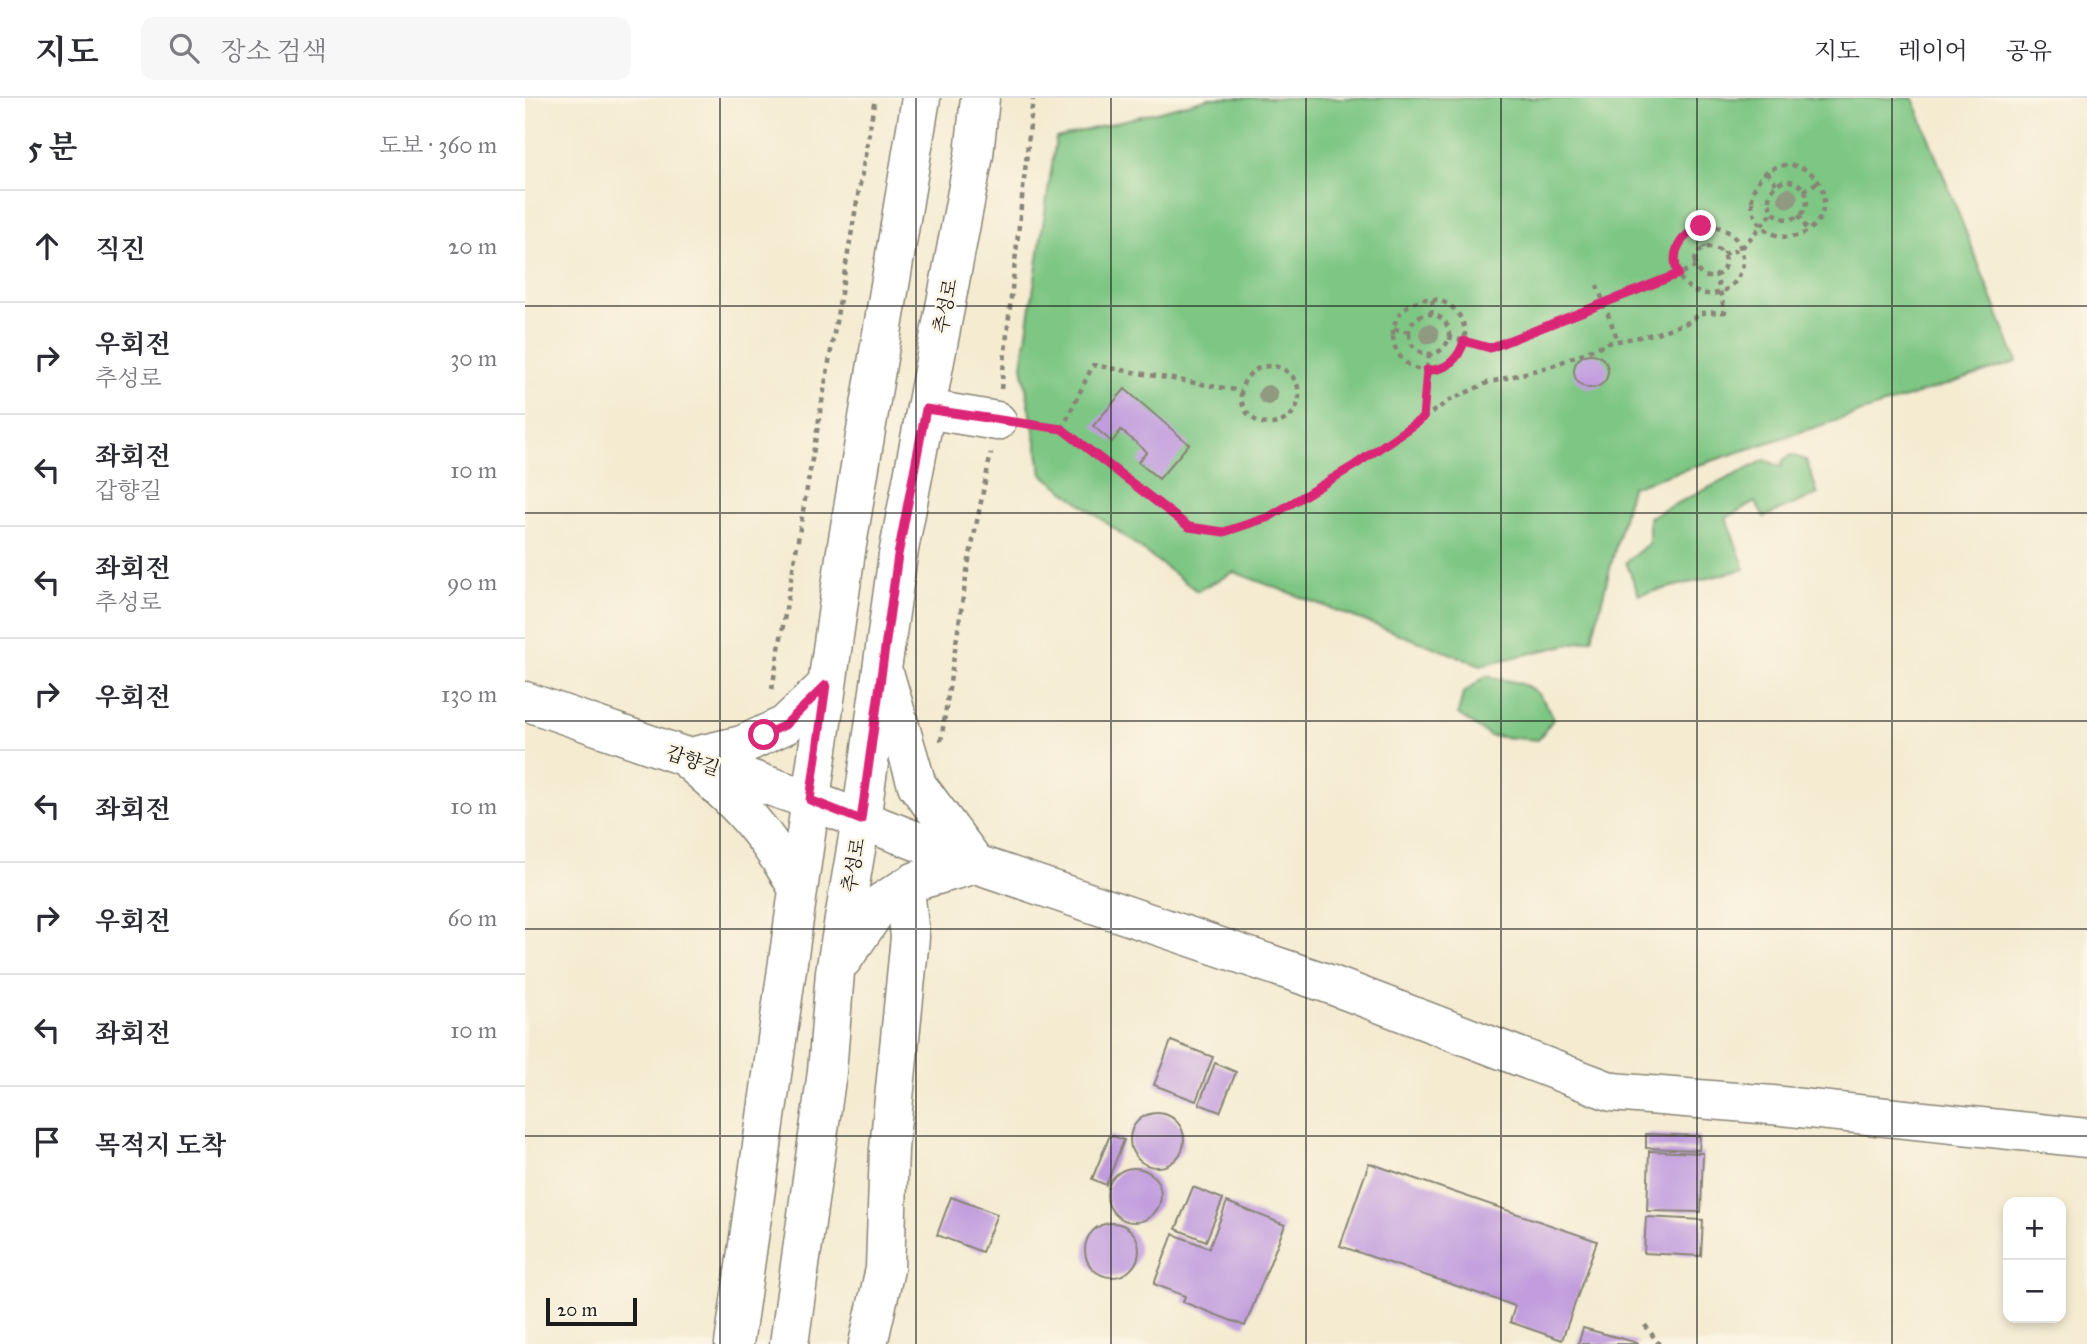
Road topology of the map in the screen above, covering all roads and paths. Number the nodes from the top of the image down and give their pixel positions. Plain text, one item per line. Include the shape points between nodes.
1 (875, 98) edge
2 (921, 98) edge
3 (980, 98) edge
4 (1767, 171) junction
5 (1819, 181) junction
6 (1777, 185) junction
7 (1804, 191) junction
8 (1773, 212) junction
9 (1799, 215) junction
10 (1760, 224) junction
11 (1696, 229) junction
12 (1808, 231) junction
13 (1704, 248) junction
14 (1741, 248) junction
15 (1723, 254) junction
16 (1696, 267) junction
17 (1678, 274) junction
18 (1716, 275) junction
19 (1597, 285) dead end
20 (1720, 292) junction
21 (1433, 299) junction
22 (1604, 303) junction
23 (1431, 315) junction
24 (1394, 329) junction
25 (1410, 332) junction
26 (1448, 337) junction
27 (1464, 341) junction
28 (1618, 341) junction
29 (1429, 353) junction
30 (1427, 370) junction
31 (1241, 391) junction
32 (926, 409) junction
33 (1423, 418) junction
34 (997, 421) joint
35 (1062, 429) junction
36 (882, 667) junction
37 (826, 685) junction
38 (525, 701) edge
39 (764, 735) junction
40 (686, 758) junction
41 (810, 800) junction
42 (861, 820) junction
43 (976, 864) junction
44 (797, 887) junction
45 (905, 888) junction
46 (835, 972) junction
47 (2087, 1138) edge
48 (1645, 1325) dead end
49 (734, 1344) edge
50 (789, 1344) edge
51 (868, 1344) edge
52 (1658, 1344) edge

1 - 39 path
2 - 37 main road
3 - 32 main road, 추성로 via 974,155
4 - 5 path via 1790,164
4 - 6 path
4 - 10 path via 1753,191
5 - 7 path
5 - 12 path via 1825,207
6 - 7 path via 1789,181
6 - 8 path via 1769,200
7 - 9 path via 1806,205
8 - 9 path via 1787,219
8 - 10 path
9 - 12 path
10 - 12 path via 1780,236
10 - 14 path
11 - 13 path
11 - 14 path via 1713,225 1724,229
11 - 17 path via 1677,247
13 - 15 path
13 - 16 path
14 - 15 path
14 - 20 path via 1743,268 1738,279
15 - 18 path via 1724,269
16 - 17 path
16 - 18 path via 1707,277
17 - 20 path via 1698,293
17 - 22 path
18 - 20 path
19 - 22 path
20 - 28 path via 1725,312 1700,313 1689,322 1654,334
21 - 23 path
21 - 24 path via 1408,306
21 - 27 path via 1454,308 1461,318
22 - 27 path via 1490,348
22 - 28 path
23 - 25 path via 1417,318
23 - 26 path via 1445,322
24 - 25 path
24 - 30 path via 1403,360
25 - 29 path via 1415,347
26 - 27 path
26 - 29 path via 1440,351
27 - 30 path via 1455,360 1446,367
28 - 33 path via 1552,366 1487,383
29 - 30 path
30 - 33 path
31 - 31 path via 1246,412 1261,423 1288,417 1298,401 1296,382 1273,366 1255,370
31 - 35 path via 1093,365
32 - 34 main road
32 - 36 main road, 추성로
33 - 35 path via 1269,517 1224,532 1189,527
34 - 35 path
36 - 42 main road, 추성로
36 - 43 main road via 917,785
37 - 39 main road via 785,725
37 - 41 main road
38 - 40 main road, 갑향길
39 - 40 main road
40 - 41 main road, 갑향길
40 - 44 main road via 746,811 770,840
41 - 42 main road, 갑향길
41 - 44 main road
42 - 43 main road, 갑향길
42 - 46 main road, 추성로
43 - 45 main road
43 - 47 main road, 갑향길 via 1329,984 1612,1092
44 - 49 main road
45 - 46 main road via 882,902
45 - 51 main road via 910,937 889,1149 884,1269
46 - 50 main road, 추성로 via 827,1072
48 - 52 path

